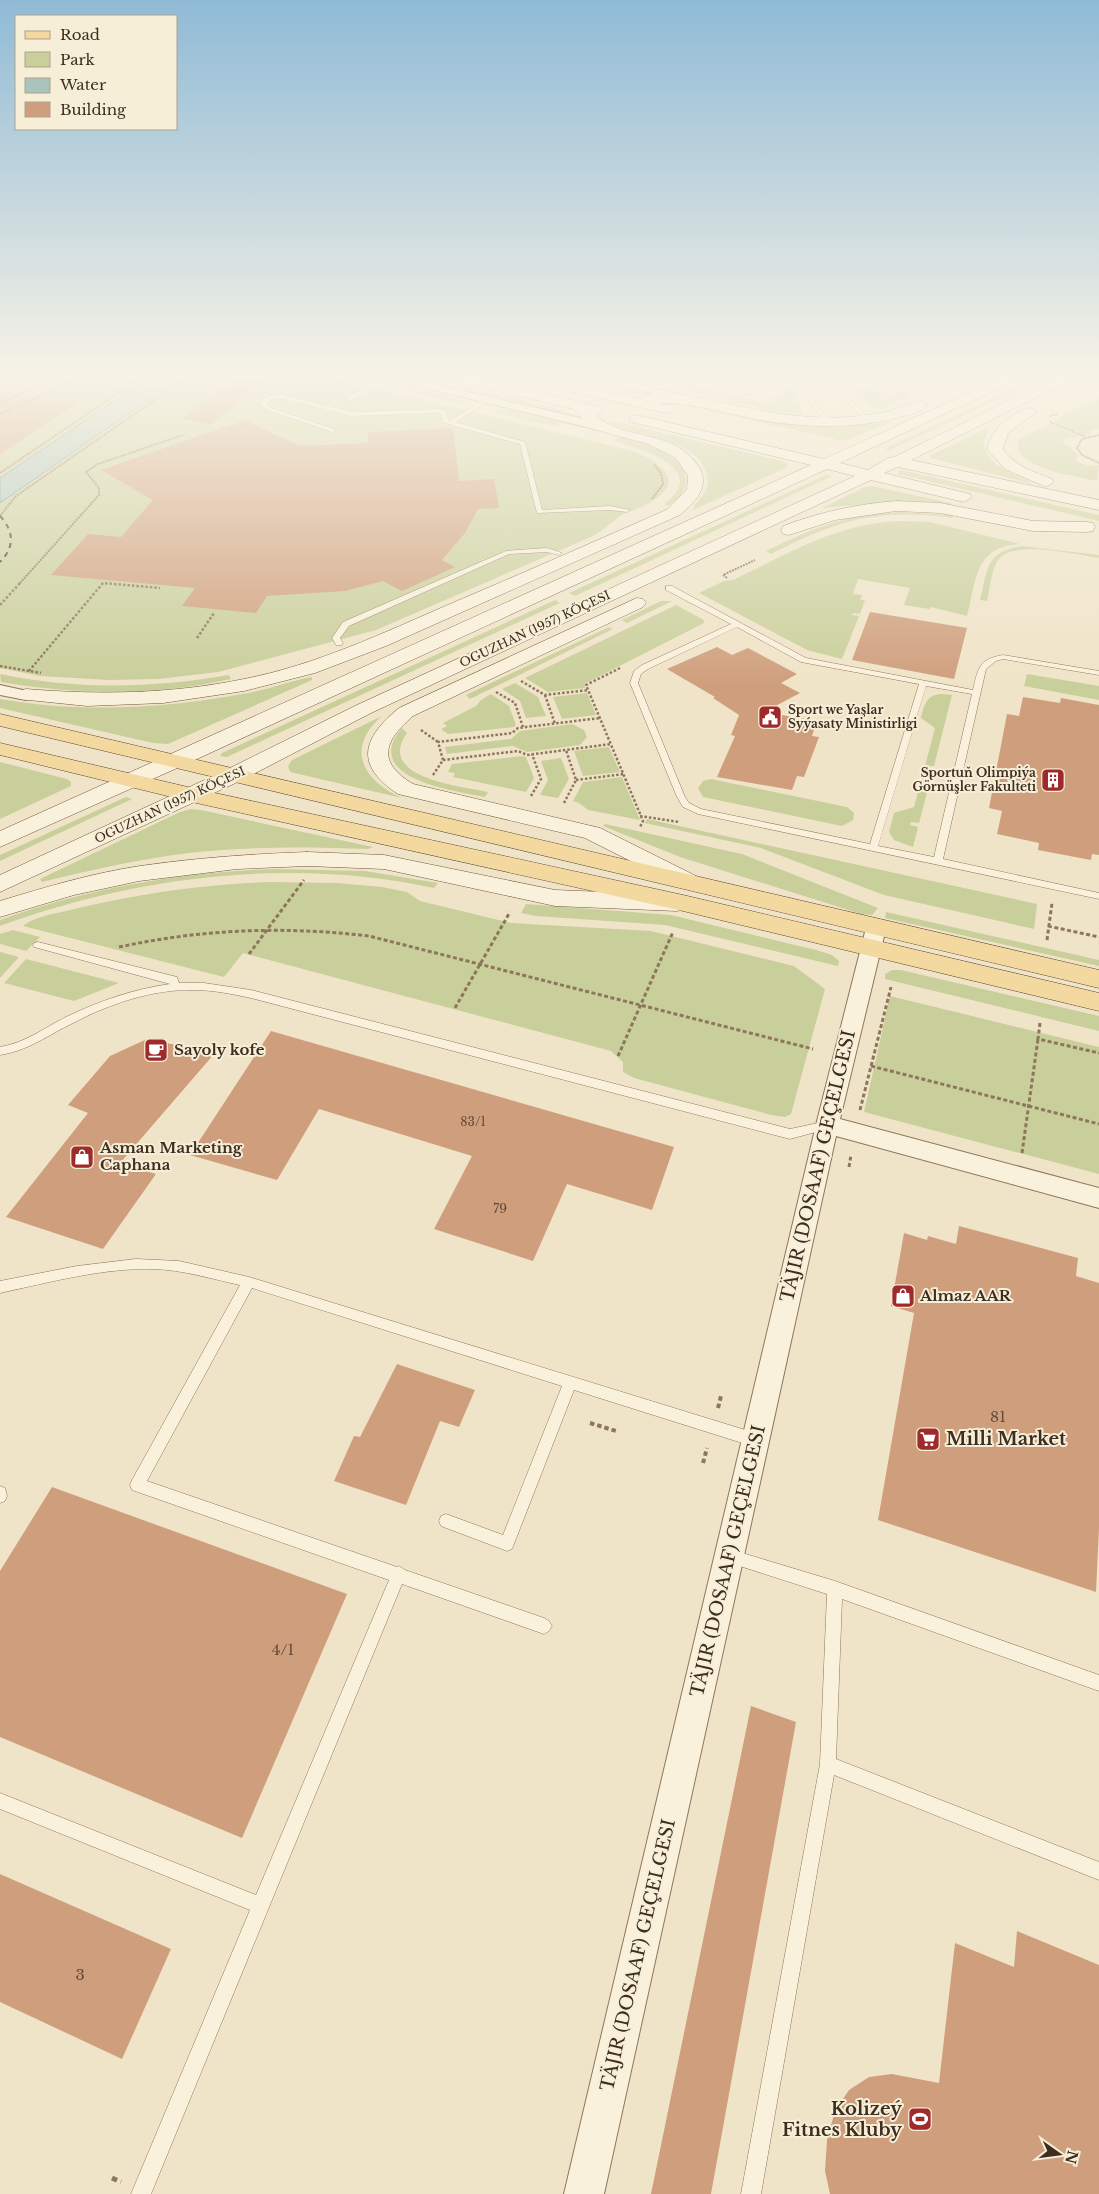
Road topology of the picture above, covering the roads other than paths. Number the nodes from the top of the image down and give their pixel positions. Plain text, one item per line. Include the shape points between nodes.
1 (532, 479) edge
2 (696, 479) edge
3 (796, 479) edge
4 (861, 479) edge
5 (893, 479) edge
6 (981, 479) edge
7 (1043, 479) edge
8 (1099, 494) edge
9 (1099, 505) edge
10 (627, 510) road end
11 (1093, 528) edge
12 (621, 536) junction
13 (777, 536) dead end
14 (559, 553) dead end
15 (736, 555) dead end
16 (584, 576) junction
17 (676, 578) junction
18 (582, 607) junction
19 (504, 612) junction
20 (433, 618) junction
21 (736, 625) junction
22 (338, 643) dead end
23 (542, 648) junction
24 (1099, 673) edge
25 (923, 683) junction
26 (0, 690) edge
27 (977, 693) junction
28 (26, 695) joint
29 (0, 720) edge
30 (0, 749) edge
31 (177, 762) junction
32 (234, 775) junction
33 (135, 781) junction
34 (192, 795) junction
35 (0, 840) edge
36 (873, 848) junction
37 (938, 861) junction
38 (0, 884) edge
39 (687, 892) junction
40 (1099, 896) edge
41 (0, 909) edge
42 (873, 938) junction
43 (38, 944) dead end
44 (1099, 979) edge
45 (176, 987) junction
46 (1099, 1002) edge
47 (0, 1051) edge
48 (827, 1125) junction
49 (1099, 1198) edge
50 (249, 1282) junction
51 (0, 1287) edge
52 (570, 1383) junction
53 (756, 1440) junction
54 (446, 1521) dead end
55 (729, 1556) junction
56 (400, 1574) junction
57 (835, 1589) junction
58 (544, 1626) dead end
59 (1099, 1683) edge
60 (828, 1764) junction
61 (0, 1801) edge
62 (1099, 1871) edge
63 (261, 1906) junction
64 (141, 2194) edge
65 (584, 2194) edge
66 (751, 2194) edge

1 - 10 lane via 539,512
2 - 12 main road via 695,489 682,506
3 - 16 main road, OGUZHAN (1957) KÖÇESI
4 - 17 main road, OGUZHAN (1957) KÖÇESI
5 - 11 main road
6 - 9 main road
7 - 8 main road
11 - 13 main road via 1033,526 960,511 894,507 836,514 807,522
12 - 16 main road
12 - 20 main road
14 - 22 lane via 547,550 508,552 346,624 336,638
15 - 17 main road
16 - 19 main road, OGUZHAN (1957) KÖÇESI
17 - 18 main road, OGUZHAN (1957) KÖÇESI
17 - 21 lane
17 - 23 main road
18 - 23 main road
18 - 32 main road, OGUZHAN (1957) KÖÇESI via 364,709
19 - 20 main road
19 - 31 main road, OGUZHAN (1957) KÖÇESI
20 - 28 main road via 328,662 244,685 140,699 87,700
21 - 25 lane via 804,660
21 - 36 lane via 645,667 634,678 681,797 686,805 698,811
23 - 39 main road via 406,712 383,733 376,753 378,765 386,776 406,789 592,833
24 - 27 lane via 1012,658 993,659 982,668
25 - 27 lane
25 - 36 lane
26 - 28 street
27 - 37 lane
29 - 31 main road
30 - 33 main road
31 - 32 main road
31 - 33 main road, OGUZHAN (1957) KÖÇESI
32 - 34 main road, OGUZHAN (1957) KÖÇESI
32 - 39 main road
33 - 34 main road
33 - 35 main road, OGUZHAN (1957) KÖÇESI
34 - 38 main road, OGUZHAN (1957) KÖÇESI
34 - 39 main road
36 - 37 lane
37 - 40 lane
39 - 41 main road via 555,898 384,862 307,859 237,862 139,874 71,888
39 - 42 main road
42 - 44 main road
42 - 46 main road
42 - 48 street, TÄJIR (DOSAAF) GEÇELGESI
43 - 45 lane via 173,980
45 - 47 lane via 138,994 98,1008 24,1046
45 - 48 lane via 251,994 790,1134
48 - 49 street
48 - 53 street, TÄJIR (DOSAAF) GEÇELGESI
50 - 51 lane via 184,1267 154,1264 94,1268
50 - 52 lane
50 - 56 lane via 137,1485
52 - 53 lane
52 - 54 lane via 506,1544
53 - 55 street, TÄJIR (DOSAAF) GEÇELGESI
55 - 57 lane
55 - 65 street, TÄJIR (DOSAAF) GEÇELGESI
56 - 58 lane
56 - 63 lane
57 - 59 lane
57 - 60 lane
60 - 62 lane
60 - 66 lane
61 - 63 lane
63 - 64 lane

